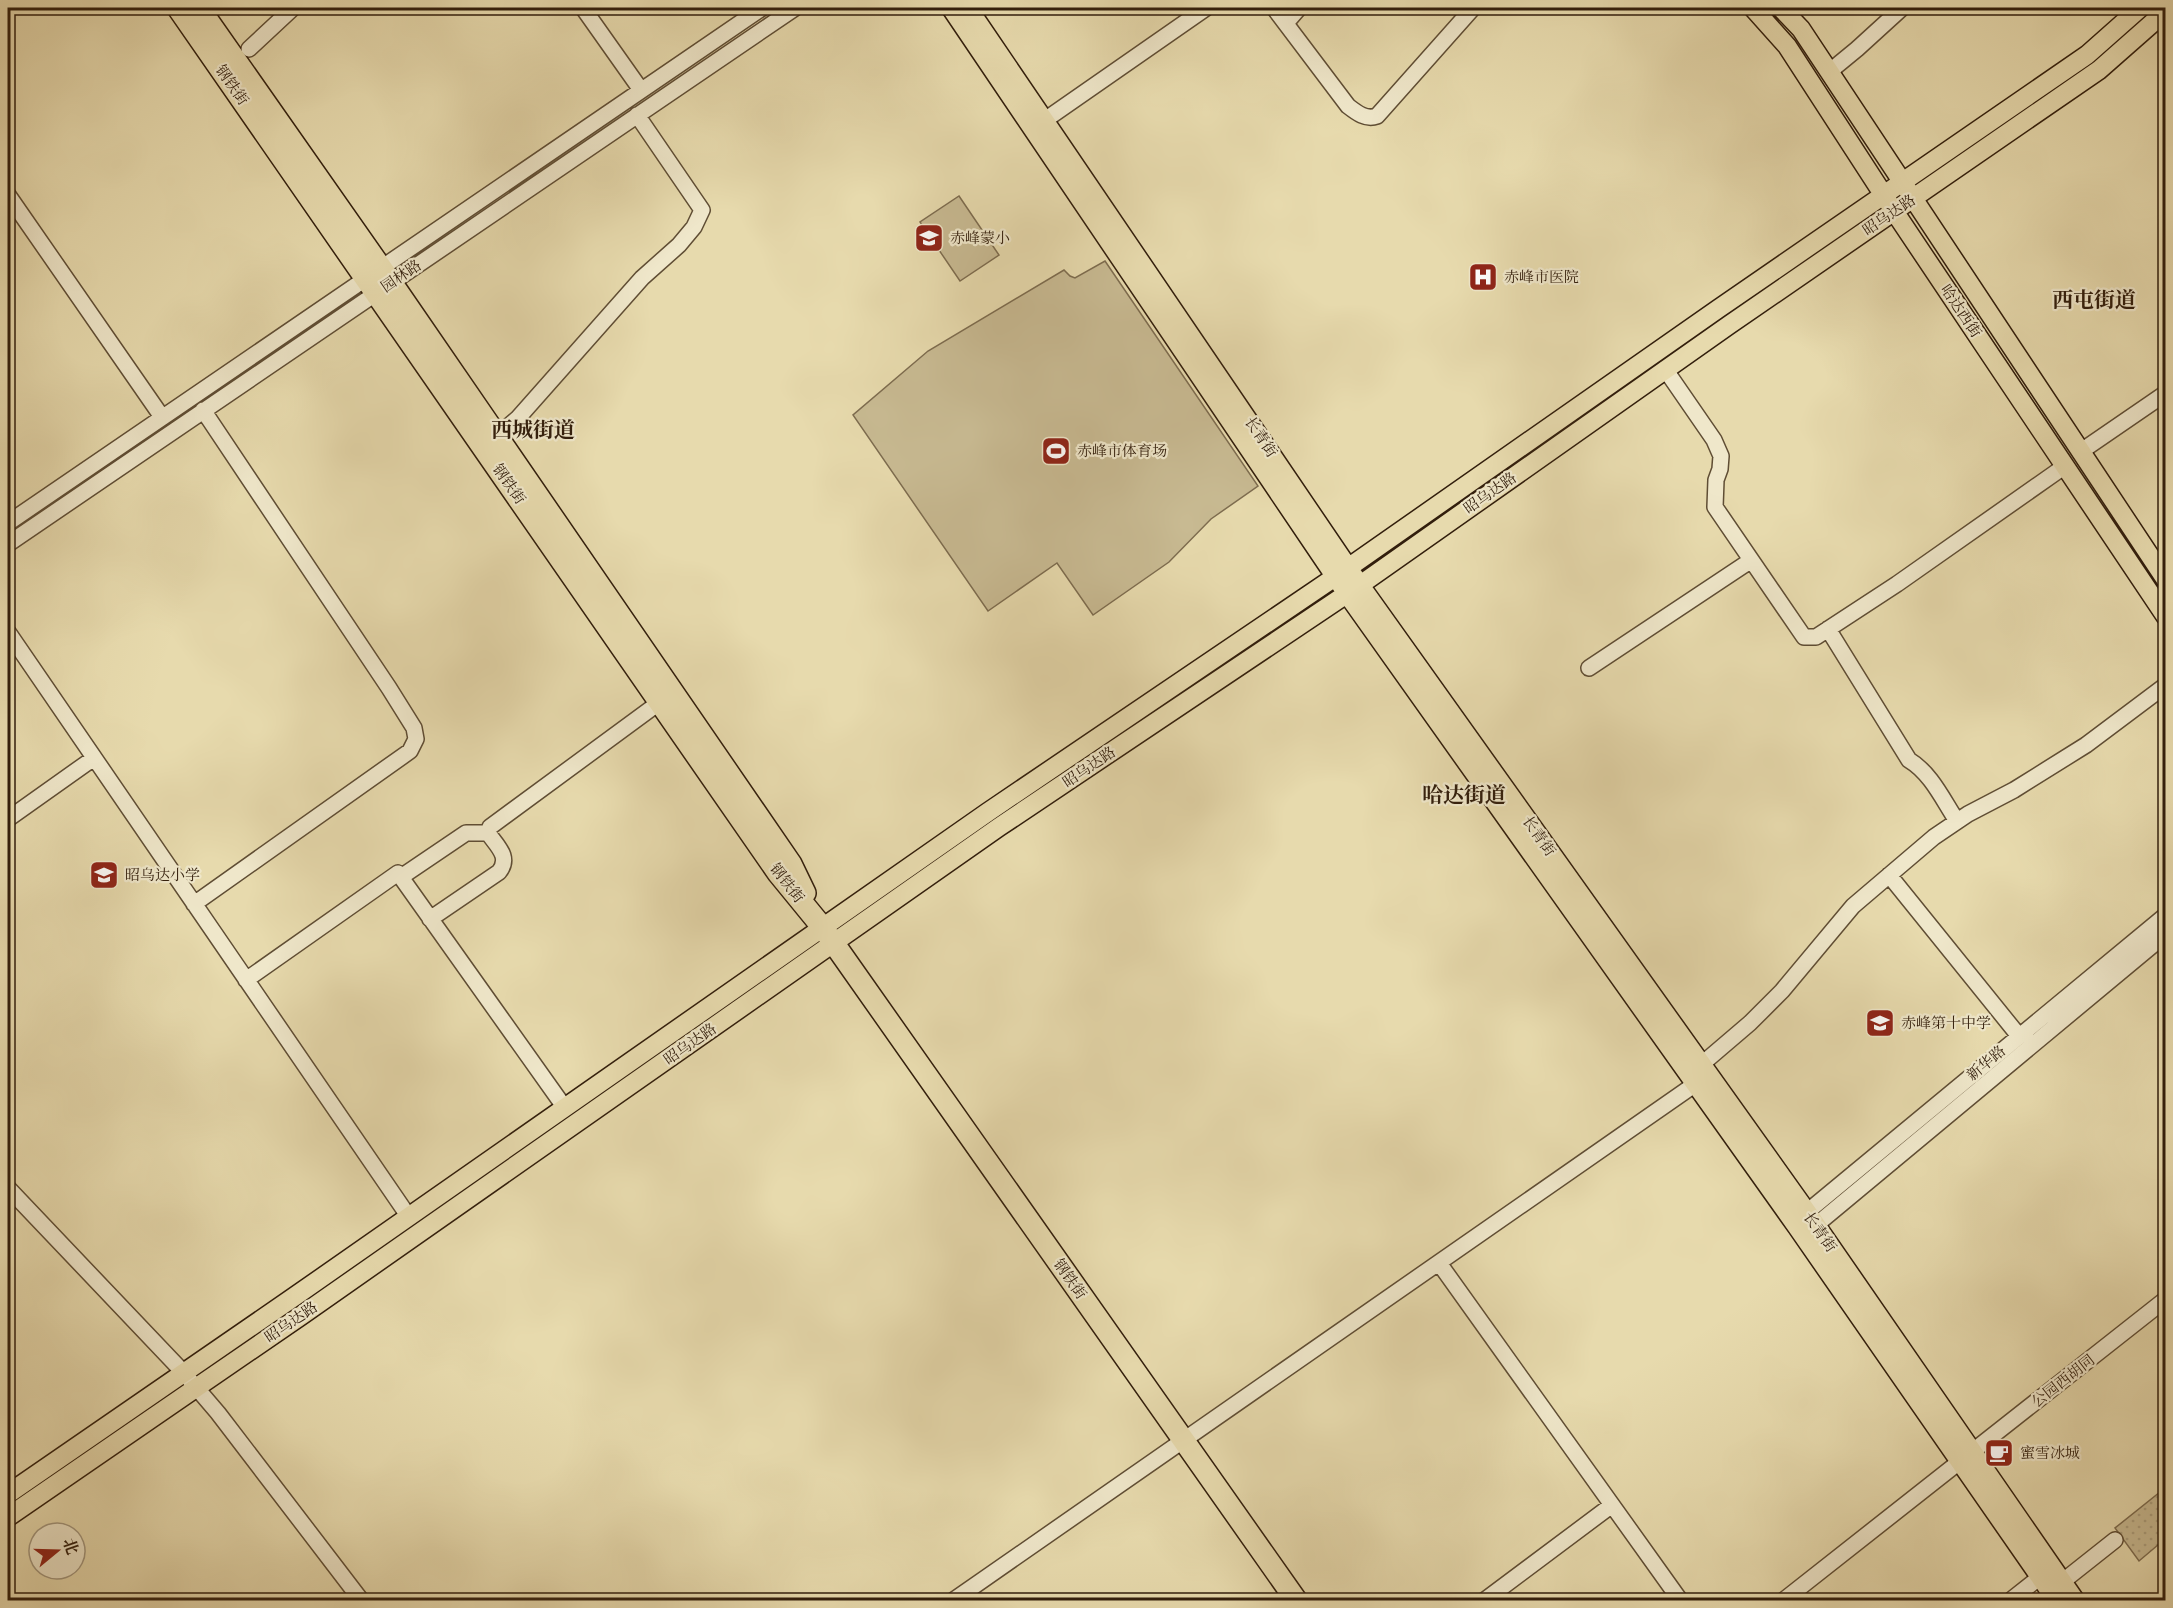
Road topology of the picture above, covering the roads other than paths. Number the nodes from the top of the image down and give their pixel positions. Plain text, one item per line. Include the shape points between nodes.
1 (178, 8) edge
2 (200, 8) edge
3 (293, 8) edge
4 (583, 8) edge
5 (762, 8) edge
6 (795, 8) edge
7 (951, 8) edge
8 (968, 8) edge
9 (1206, 8) edge
10 (1274, 8) edge
11 (1299, 8) edge
12 (1473, 8) edge
13 (1753, 8) edge
14 (1781, 8) edge
15 (1902, 8) edge
16 (2140, 8) edge
17 (2166, 11) edge
18 (1286, 23) junction
19 (249, 49) dead end
20 (1829, 72) junction
21 (641, 90) junction
22 (637, 115) junction
23 (1045, 120) junction
24 (1902, 182) junction
25 (8, 195) edge
26 (1884, 195) junction
27 (1912, 198) junction
28 (1894, 211) junction
29 (379, 280) junction
30 (1665, 369) junction
31 (2166, 393) edge
32 (203, 410) junction
33 (162, 417) junction
34 (497, 436) junction
35 (2080, 452) junction
36 (2065, 466) junction
37 (8, 523) edge
38 (8, 544) edge
39 (1750, 561) junction
40 (2163, 569) edge
41 (1342, 572) junction
42 (1354, 589) junction
43 (2166, 617) edge
44 (1828, 629) junction
45 (8, 632) edge
46 (1589, 668) dead end
47 (2166, 685) edge
48 (660, 702) junction
49 (94, 758) junction
50 (8, 819) edge
51 (1957, 821) junction
52 (489, 833) junction
53 (1889, 875) junction
54 (401, 877) junction
55 (194, 904) junction
56 (2166, 915) edge
57 (430, 919) junction
58 (2166, 934) edge
59 (828, 936) junction
60 (246, 980) junction
61 (2019, 1036) junction
62 (1702, 1074) junction
63 (565, 1108) junction
64 (8, 1188) edge
65 (409, 1217) junction
66 (1811, 1218) junction
67 (1439, 1263) junction
68 (2166, 1299) edge
69 (183, 1372) junction
70 (196, 1387) junction
71 (1184, 1440) junction
72 (1966, 1457) junction
73 (8, 1494) edge
74 (1612, 1505) junction
75 (8, 1517) edge
76 (2115, 1540) dead end
77 (2040, 1577) junction
78 (2062, 1582) junction
79 (361, 1600) edge
80 (954, 1600) edge
81 (1296, 1600) edge
82 (1485, 1600) edge
83 (1680, 1600) edge
84 (1785, 1600) edge
85 (2011, 1600) edge
86 (2056, 1600) edge
87 (2075, 1600) edge

1 - 29 highway, 钢铁街
2 - 29 highway, 钢铁街
3 - 19 street
4 - 21 street
5 - 21 street, 园林路
6 - 22 street, 园林路
7 - 41 main road, 长青街
8 - 23 main road, 长青街
9 - 23 street
10 - 18 street
11 - 18 street
12 - 18 street via 1377,116 1371,118 1348,106
13 - 26 main road, 哈达西街 via 1787,46
14 - 20 main road, 哈达西街 via 1801,29
15 - 20 street
16 - 24 main road, 昭乌达路 via 2087,55
17 - 27 main road, 昭乌达路 via 2099,70
20 - 24 main road, 哈达西街
21 - 29 street, 园林路
22 - 29 street, 园林路
22 - 34 street via 702,210 679,245 642,278 519,418
23 - 41 main road, 长青街
24 - 26 main road, 昭乌达路
24 - 27 main road, 哈达西街
25 - 33 street
26 - 28 main road, 哈达西街
26 - 41 main road, 昭乌达路
27 - 28 main road, 昭乌达路
27 - 35 main road, 哈达西街
28 - 30 main road, 昭乌达路
28 - 36 main road, 哈达西街
29 - 32 street, 园林路
29 - 33 street, 园林路
29 - 34 highway, 钢铁街
29 - 48 highway, 钢铁街
30 - 39 street via 1714,440 1721,456 1715,507
30 - 42 main road, 昭乌达路
31 - 35 street
32 - 38 street, 园林路
32 - 55 street via 389,688 414,728 416,739 410,752
33 - 37 street, 园林路
34 - 59 highway, 钢铁街 via 791,864
35 - 40 main road, 哈达西街
36 - 43 main road, 哈达西街
36 - 44 street
39 - 44 street via 1804,637 1816,637
39 - 46 street
41 - 42 main road, 长青街
41 - 59 main road, 昭乌达路 via 988,812
42 - 59 main road, 昭乌达路 via 999,827
42 - 62 main road, 长青街
44 - 51 street via 1909,760 1926,774
45 - 49 street
47 - 51 street via 2086,745
48 - 52 street via 490,827
48 - 59 highway, 钢铁街 via 778,873
49 - 50 street
49 - 55 street
51 - 53 street
52 - 54 street via 466,833
52 - 57 street via 505,857 505,865
53 - 61 street
53 - 62 street via 1853,906 1782,991
54 - 57 street
54 - 60 street via 398,873
55 - 60 street
56 - 61 street, 新华路
57 - 63 street
58 - 66 street, 新华路
59 - 63 main road, 昭乌达路
59 - 70 main road, 昭乌达路
59 - 71 highway, 钢铁街
60 - 65 street
61 - 66 street, 新华路
62 - 66 main road, 长青街
62 - 67 street
62 - 72 main road, 长青街 via 1797,1227
63 - 65 main road, 昭乌达路
64 - 69 street
65 - 69 main road, 昭乌达路
66 - 72 main road, 长青街
67 - 71 street
67 - 74 street
68 - 72 street, 公园西胡同
69 - 70 street
69 - 73 main road, 昭乌达路
70 - 75 main road, 昭乌达路
70 - 79 street
71 - 80 street
71 - 81 highway, 钢铁街
72 - 77 main road, 长青街
72 - 78 main road, 长青街
72 - 84 street, 公园西胡同
74 - 82 street
74 - 83 street
76 - 78 street
77 - 85 street
77 - 86 main road, 长青街
78 - 87 main road, 长青街

